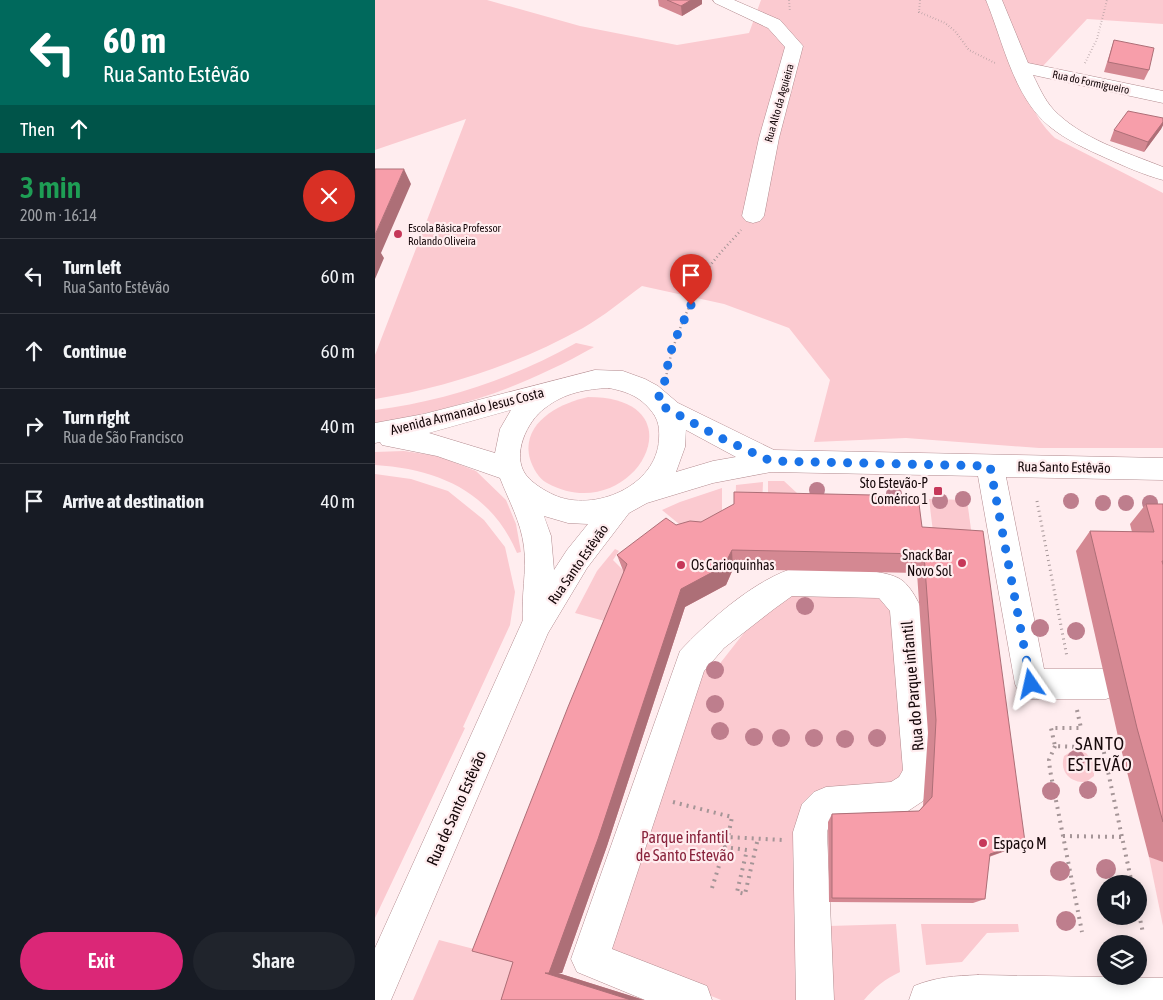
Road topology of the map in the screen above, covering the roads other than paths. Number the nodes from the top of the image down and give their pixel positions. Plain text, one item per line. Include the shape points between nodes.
1 (721, 0) edge
2 (994, 0) edge
3 (1020, 67) junction
4 (1163, 97) edge
5 (1163, 174) edge
6 (753, 216) road end
7 (558, 388) junction
8 (660, 404) junction
9 (375, 434) edge
10 (375, 438) edge
11 (771, 461) junction
12 (990, 466) junction
13 (1163, 469) edge
14 (514, 477) junction
15 (630, 499) junction
16 (537, 624) junction
17 (1105, 684) dead end
18 (375, 992) edge
19 (1163, 997) edge
20 (693, 1000) edge
21 (815, 1000) edge
22 (928, 1000) edge

1 - 6 street, Rua Alto da Aguieira via 774,24 794,46 769,138
2 - 3 street
3 - 4 street, Rua do Formigueiro
3 - 5 street via 1045,112 1067,130
7 - 8 street via 581,381 605,379 628,383 649,392
7 - 9 street, Avenida Armanado Jesus Costa
7 - 14 street via 521,416 511,434 507,455
8 - 11 street
8 - 15 street via 673,426 673,447 664,469
10 - 14 street, Avenida Armanado Jesus Costa via 446,446
11 - 12 street, Rua Santo Estêvão
11 - 15 street, Rua Santo Estêvão via 713,472
12 - 13 street, Rua Santo Estêvão
12 - 17 street via 1031,684
14 - 15 street via 530,496 546,505 569,511 597,510
14 - 16 street via 534,525 539,554
15 - 16 street, Rua Santo Estêvão via 577,559
16 - 18 street, Rua de Santo Estêvão
19 - 22 street via 978,994
20 - 21 street, Rua do Parque infantil via 590,959 691,662 713,638 763,598 789,583 881,585 892,590 905,606 920,772 911,789 896,799 826,804 814,816 810,842

